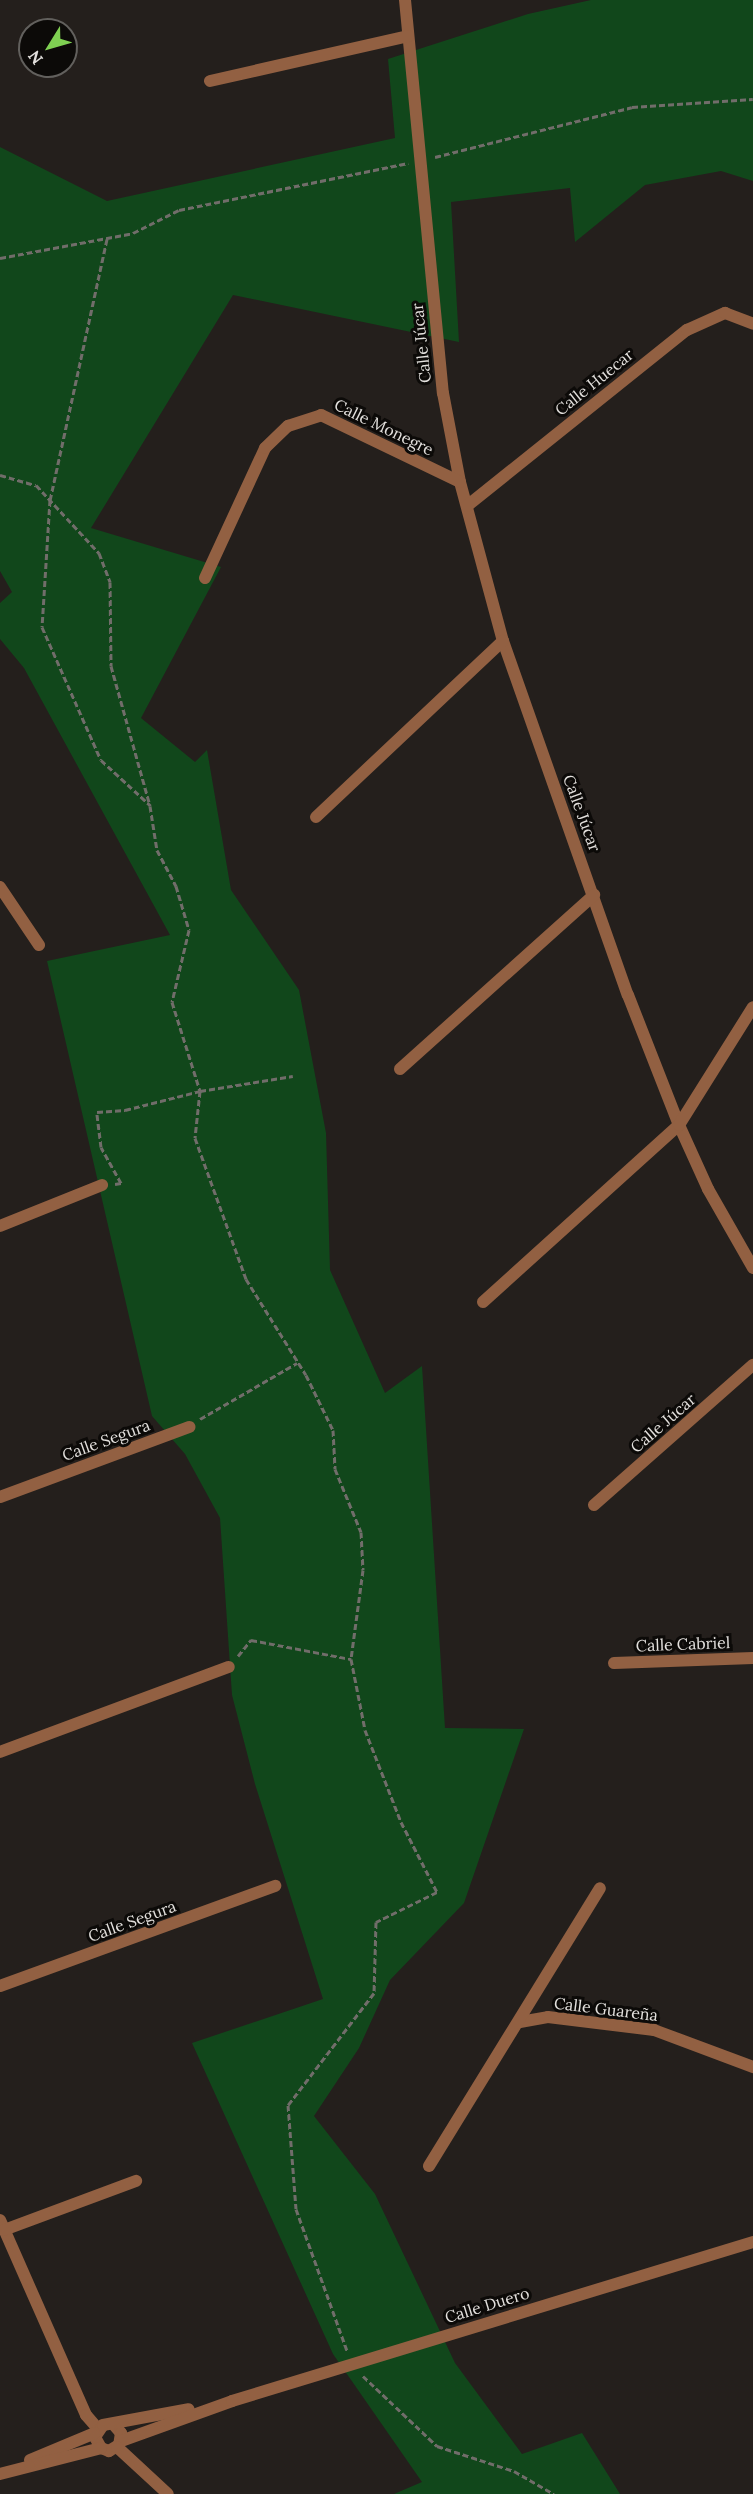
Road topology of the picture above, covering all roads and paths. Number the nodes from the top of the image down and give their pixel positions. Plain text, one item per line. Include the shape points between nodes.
1 (405, 0) edge
2 (408, 36) junction
3 (210, 81) dead end
4 (753, 99) edge
5 (420, 161) junction
6 (107, 239) junction
7 (0, 258) edge
8 (753, 324) edge
9 (0, 475) edge
10 (460, 482) junction
11 (50, 500) junction
12 (467, 506) junction
13 (205, 578) dead end
14 (503, 641) junction
15 (150, 806) junction
16 (316, 817) dead end
17 (0, 887) edge
18 (594, 895) junction
19 (39, 945) dead end
20 (753, 1007) edge
21 (400, 1069) dead end
22 (293, 1076) dead end
23 (200, 1091) junction
24 (679, 1125) junction
25 (102, 1185) joint
26 (0, 1226) edge
27 (753, 1268) edge
28 (483, 1302) dead end
29 (297, 1363) junction
30 (753, 1365) edge
31 (189, 1427) joint
32 (0, 1497) edge
33 (594, 1505) dead end
34 (753, 1658) edge
35 (351, 1659) junction
36 (614, 1663) dead end
37 (229, 1667) joint
38 (0, 1752) edge
39 (275, 1886) dead end
40 (600, 1888) dead end
41 (0, 1986) edge
42 (520, 2022) junction
43 (753, 2067) edge
44 (429, 2166) dead end
45 (136, 2181) dead end
46 (2, 2225) edge
47 (753, 2242) edge
48 (351, 2364) junction
49 (231, 2401) junction
50 (114, 2425) junction
51 (96, 2431) junction
52 (119, 2444) junction
53 (100, 2448) junction
54 (0, 2473) edge
55 (168, 2494) edge
56 (554, 2494) edge

1 - 2 street, Calle Júcar
2 - 3 street
2 - 5 street, Calle Júcar
4 - 5 path via 632,107
5 - 6 path via 179,210 133,233
5 - 10 street, Calle Júcar via 443,393
6 - 7 path
6 - 11 path
8 - 12 street, Calle Huecar via 725,313 687,330
9 - 11 path via 36,485
10 - 12 street, Calle Júcar
10 - 13 street, Calle Monegre via 321,415 288,426 265,448
11 - 15 path via 99,553 110,582 111,666
11 - 15 path via 42,627 101,760
12 - 14 street, Calle Júcar
14 - 16 street
14 - 18 street, Calle Júcar
15 - 23 path via 157,850 176,886 189,930 172,1002
17 - 19 street
18 - 21 street
18 - 24 street, Calle Júcar
20 - 24 street
22 - 23 path
23 - 25 path via 125,1110 97,1112 101,1147 121,1183
23 - 29 path via 195,1138 210,1182 246,1280
24 - 27 street, Calle Júcar via 738,1246
24 - 28 street
25 - 26 street
29 - 31 path via 237,1395
29 - 35 path via 333,1430 335,1469 361,1532 363,1570
30 - 33 street, Calle Júcar
31 - 32 street, Calle Segura
34 - 36 street, Calle Cabriel
35 - 37 path via 251,1640
35 - 48 path via 365,1730 385,1786 437,1892 375,1922 374,1993 288,2105 296,2209
37 - 38 street
39 - 41 street, Calle Segura
40 - 42 street, Calle Guareña
42 - 43 street, Calle Guareña via 548,2017 654,2030
42 - 44 street, Calle Guareña
45 - 46 street
46 - 51 street
47 - 48 street, Calle Duero
48 - 49 street, Calle Duero
48 - 56 path via 437,2446 514,2471
49 - 50 street, Calle Duero
49 - 52 street, Calle Duero
50 - 51 street, Calle Duero
50 - 52 street via 121,2433
51 - 53 street
51 - 54 street
52 - 53 street, Calle Duero
52 - 55 street
53 - 54 street

